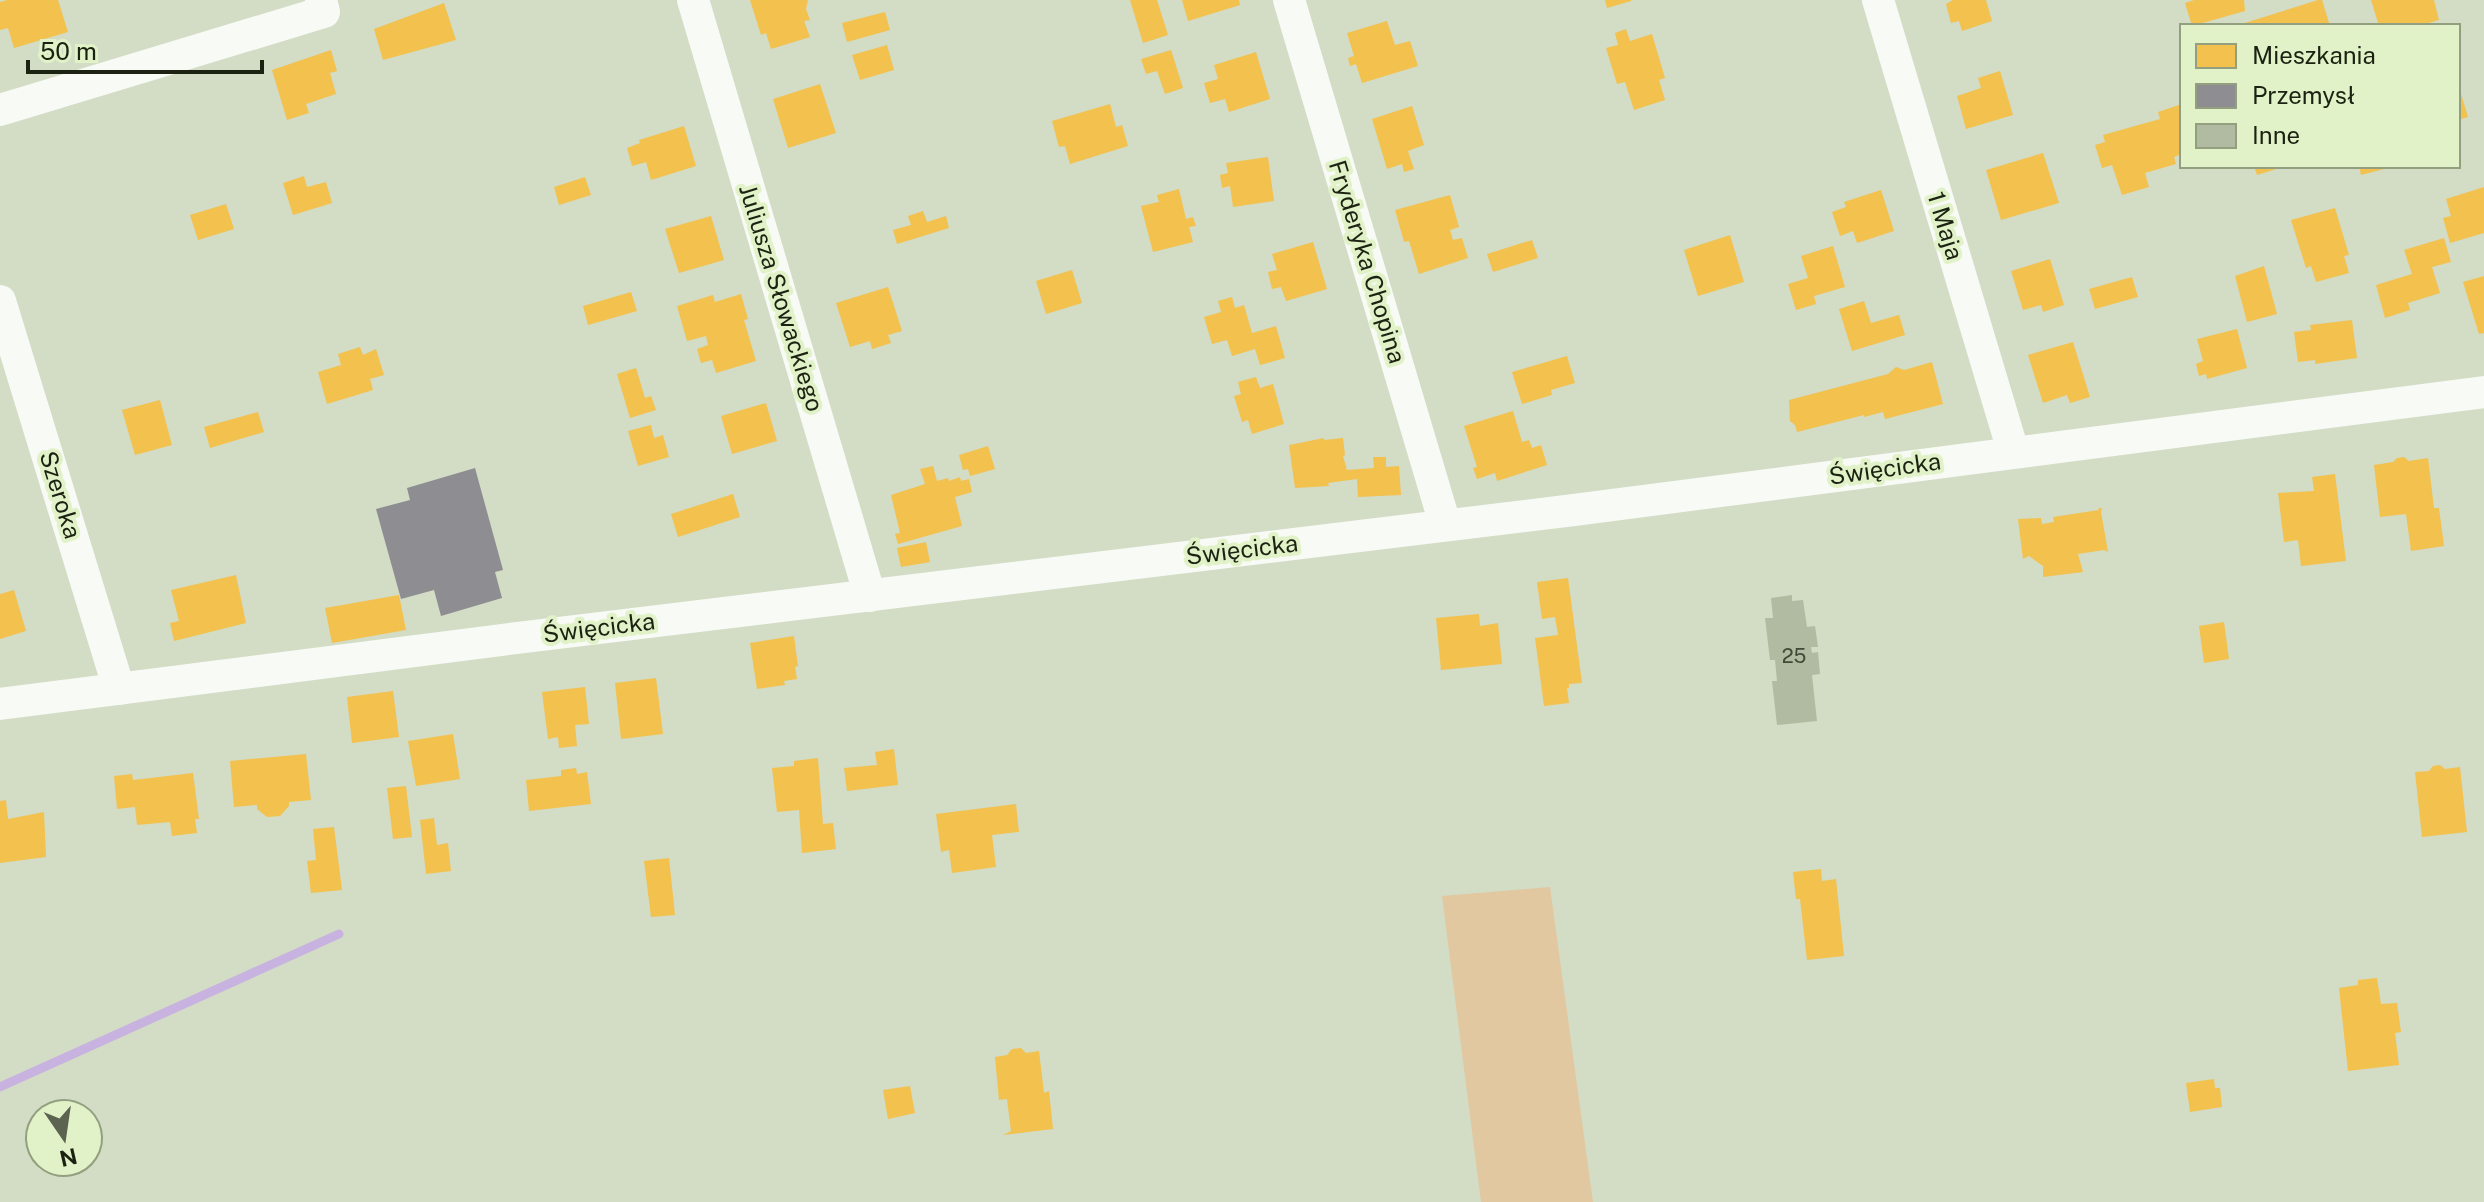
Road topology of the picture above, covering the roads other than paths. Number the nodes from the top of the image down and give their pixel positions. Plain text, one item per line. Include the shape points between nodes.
1 (321, 0) edge
2 (693, 0) edge
3 (1289, 0) edge
4 (1878, 0) edge
5 (0, 110) edge
6 (0, 301) edge
7 (2484, 392) edge
8 (2013, 451) junction
9 (1445, 524) junction
10 (870, 596) junction
11 (119, 689) junction
12 (0, 704) edge

1 - 5 street via 324,12
2 - 10 street, Juliusza Słowackiego
3 - 9 street, Fryderyka Chopina
4 - 8 street, 1 Maja
6 - 11 street, Szeroka
7 - 8 street, Święcicka
8 - 9 street, Święcicka
9 - 10 street, Święcicka
10 - 11 street, Święcicka
11 - 12 street, Święcicka

